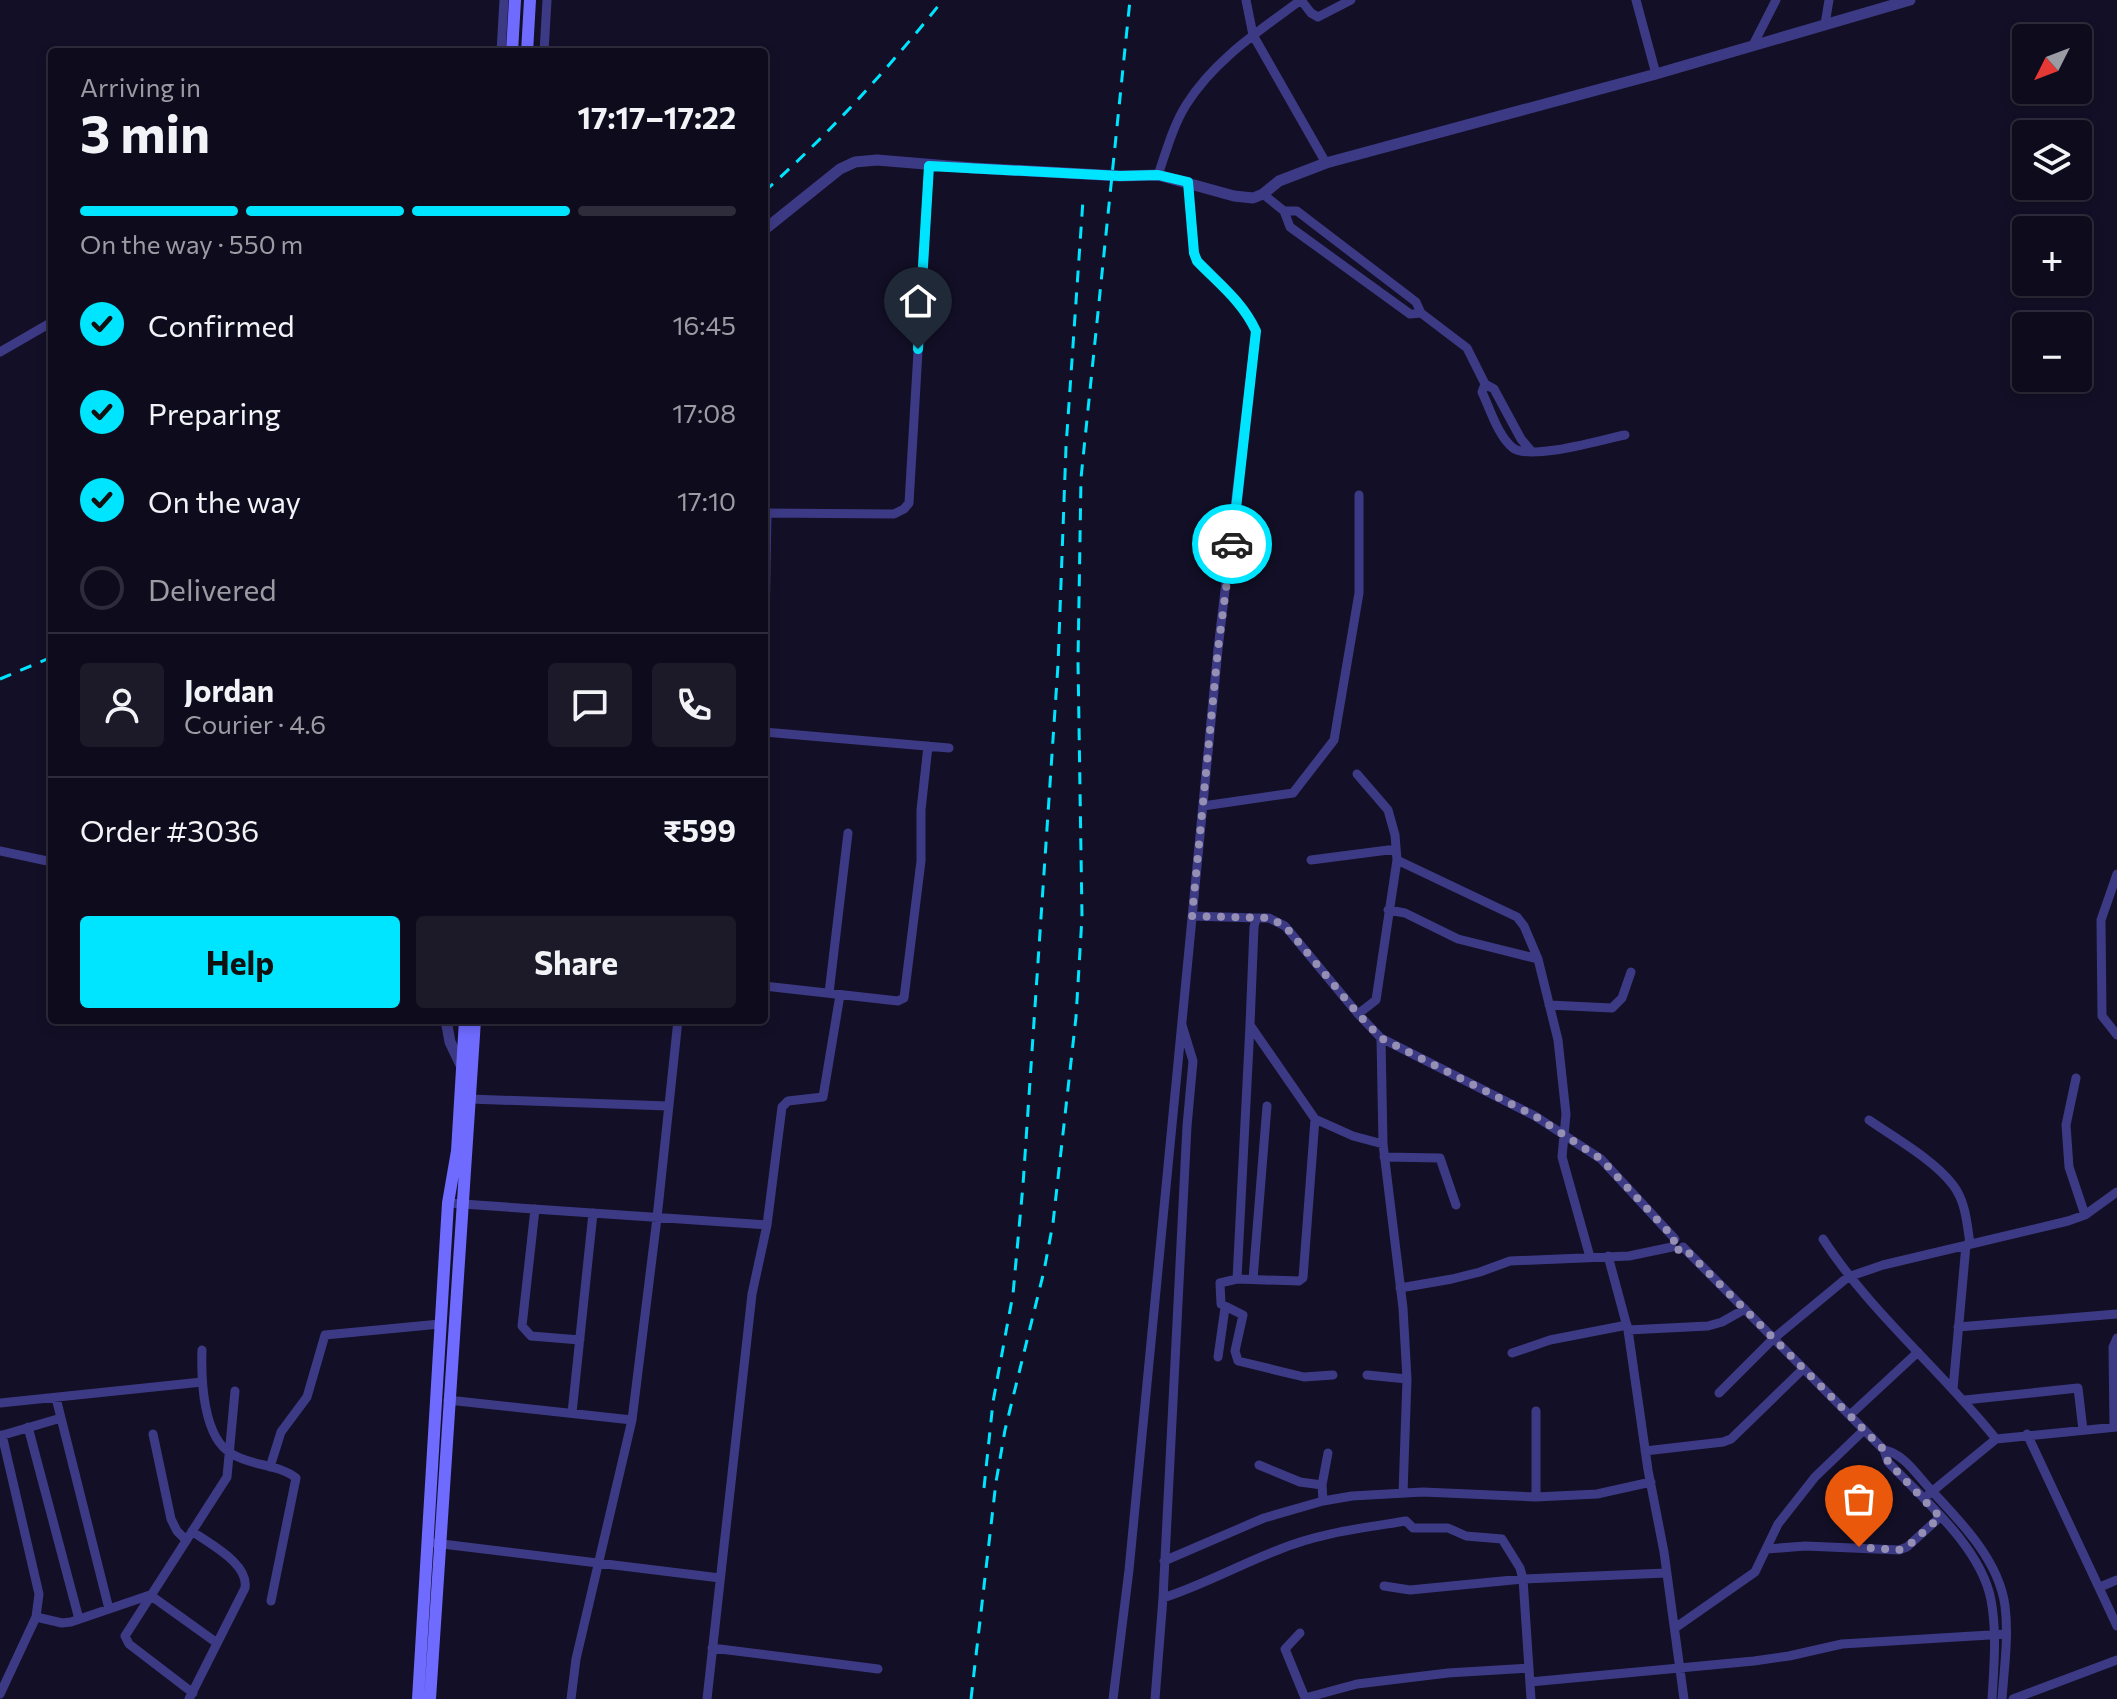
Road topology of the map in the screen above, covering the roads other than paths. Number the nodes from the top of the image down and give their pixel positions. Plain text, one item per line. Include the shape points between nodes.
1 (504, 0) edge
2 (515, 0) edge
3 (530, 0) edge
4 (547, 0) edge
5 (1246, 0) edge
6 (1351, 0) edge
7 (1636, 0) edge
8 (1776, 0) edge
9 (1829, 0) edge
10 (1910, 0) edge
11 (1825, 24) junction
12 (1253, 35) junction
13 (1753, 45) junction
14 (501, 48) edge
15 (512, 48) edge
16 (527, 48) edge
17 (544, 48) edge
18 (1656, 74) junction
19 (1326, 163) junction
20 (929, 166) junction
21 (1158, 175) junction
22 (1188, 182) junction
23 (1263, 194) junction
24 (1284, 211) junction
25 (768, 227) edge
26 (1421, 313) junction
27 (48, 324) edge
28 (0, 352) edge
29 (1625, 435) dead end
30 (1359, 495) dead end
31 (768, 513) edge
32 (768, 732) edge
33 (928, 746) junction
34 (949, 748) dead end
35 (1357, 774) dead end
36 (1203, 806) junction
37 (848, 833) dead end
38 (0, 851) edge
39 (1396, 854) junction
40 (1311, 860) dead end
41 (48, 861) edge
42 (2117, 874) edge
43 (1388, 910) junction
44 (1192, 916) junction
45 (1256, 918) junction
46 (1538, 959) junction
47 (1631, 972) dead end
48 (768, 986) edge
49 (829, 993) junction
50 (840, 995) junction
51 (1549, 1005) junction
52 (1358, 1014) junction
53 (447, 1024) edge
54 (465, 1024) edge
55 (475, 1024) edge
56 (678, 1024) edge
57 (1182, 1024) junction
58 (1250, 1025) junction
59 (2117, 1035) edge
60 (1381, 1038) junction
61 (462, 1067) junction
62 (2076, 1078) dead end
63 (470, 1099) junction
64 (668, 1106) junction
65 (1267, 1106) dead end
66 (1315, 1119) junction
67 (1869, 1120) dead end
68 (1563, 1135) junction
69 (1383, 1144) junction
70 (1384, 1157) junction
71 (2116, 1194) edge
72 (455, 1203) junction
73 (1456, 1205) dead end
74 (535, 1209) junction
75 (593, 1213) junction
76 (2085, 1215) junction
77 (657, 1218) junction
78 (767, 1225) junction
79 (1823, 1239) dead end
80 (1676, 1245) junction
81 (1968, 1245) junction
82 (1608, 1256) junction
83 (1590, 1257) junction
84 (1848, 1277) junction
85 (1237, 1279) junction
86 (1253, 1279) junction
87 (1400, 1288) junction
88 (1225, 1308) junction
89 (1745, 1309) junction
90 (2117, 1314) edge
91 (440, 1324) junction
92 (1958, 1327) junction
93 (1627, 1328) junction
94 (2117, 1338) edge
95 (1773, 1339) junction
96 (580, 1340) junction
97 (202, 1350) dead end
98 (1918, 1352) junction
99 (1512, 1353) dead end
100 (1218, 1357) dead end
101 (1803, 1369) junction
102 (1333, 1375) dead end
103 (1367, 1375) dead end
104 (1407, 1379) junction
105 (202, 1382) junction
106 (1953, 1389) junction
107 (235, 1391) dead end
108 (1719, 1393) dead end
109 (56, 1398) junction
110 (448, 1400) junction
111 (1965, 1400) junction
112 (0, 1403) edge
113 (1536, 1411) dead end
114 (572, 1413) junction
115 (1850, 1415) junction
116 (61, 1418) junction
117 (632, 1420) junction
118 (28, 1427) junction
119 (2115, 1427) edge
120 (1864, 1430) junction
121 (2083, 1430) junction
122 (153, 1434) dead end
123 (2027, 1434) junction
124 (1, 1436) edge
125 (1996, 1439) junction
126 (1884, 1450) junction
127 (1645, 1451) junction
128 (1328, 1453) dead end
129 (231, 1454) junction
130 (1259, 1465) dead end
131 (270, 1467) junction
132 (1910, 1468) junction
133 (1902, 1476) junction
134 (1651, 1482) junction
135 (1322, 1485) junction
136 (1932, 1491) junction
137 (1403, 1493) junction
138 (1536, 1497) junction
139 (1923, 1498) junction
140 (1323, 1501) junction
141 (1940, 1517) junction
142 (189, 1536) junction
143 (434, 1543) junction
144 (1767, 1549) junction
145 (1979, 1555) junction
146 (1164, 1561) junction
147 (599, 1563) junction
148 (1666, 1573) junction
149 (720, 1578) junction
150 (1523, 1579) junction
151 (2117, 1580) edge
152 (1384, 1586) dead end
153 (2100, 1587) junction
154 (150, 1595) junction
155 (1163, 1598) junction
156 (271, 1601) dead end
157 (109, 1609) junction
158 (36, 1617) junction
159 (79, 1619) junction
160 (2117, 1626) edge
161 (1675, 1628) junction
162 (1300, 1633) dead end
163 (2006, 1634) junction
164 (1995, 1635) junction
165 (217, 1643) junction
166 (712, 1648) junction
167 (2117, 1660) edge
168 (1679, 1666) junction
169 (1529, 1668) junction
170 (878, 1669) dead end
171 (1530, 1682) junction
172 (1, 1688) edge
173 (191, 1696) edge
174 (418, 1699) edge
175 (430, 1699) edge
176 (571, 1699) edge
177 (707, 1699) edge
178 (1113, 1699) edge
179 (1155, 1699) edge
180 (1305, 1699) edge
181 (1531, 1699) edge
182 (1684, 1699) edge
183 (1992, 1699) edge
184 (2002, 1699) edge
185 (2013, 1699) edge

1 - 14 street
2 - 15 main road
3 - 16 main road
4 - 17 street
5 - 12 street
6 - 12 street via 1318,17 1301,0
7 - 18 street
8 - 13 street
9 - 11 street
10 - 11 street
11 - 13 street
12 - 19 street
12 - 21 street via 1206,76 1185,108
13 - 18 street
18 - 19 street
19 - 23 street via 1279,181
20 - 21 street
20 - 25 street via 855,162
20 - 31 street via 909,503 894,514
21 - 22 street
22 - 23 street via 1234,196
22 - 36 street via 1197,261 1247,311 1256,331
23 - 24 street
24 - 26 street via 1297,211 1416,302
24 - 26 street via 1290,227 1410,314
26 - 29 street via 1467,348 1532,452
27 - 28 street
30 - 36 street via 1359,593 1332,745 1293,793
32 - 33 street
33 - 34 street
33 - 50 street via 904,998
35 - 39 street via 1388,810
36 - 44 street
37 - 49 street
38 - 41 street
39 - 40 street
39 - 43 street
39 - 46 street via 1517,917
42 - 59 street via 2101,920 2102,1016
43 - 46 street via 1458,939
43 - 52 street via 1376,1000
44 - 45 street
44 - 57 street
45 - 52 street via 1285,926
45 - 58 street
46 - 51 street
47 - 51 street via 1622,998 1612,1008
48 - 49 street
49 - 50 street
50 - 78 street via 823,1097 788,1101 782,1107
51 - 68 street via 1563,1076
52 - 60 street
53 - 61 street
54 - 61 main road
55 - 63 main road
56 - 64 street
57 - 146 street via 1193,1061
57 - 178 street
58 - 66 street
58 - 85 street
60 - 68 street
60 - 69 street
61 - 72 main road
62 - 76 street via 2066,1125 2069,1167
63 - 64 street
63 - 72 main road
64 - 77 street
65 - 86 street
66 - 69 street
66 - 86 street via 1305,1273 1299,1281
67 - 81 street via 1954,1186 1965,1210
68 - 80 street via 1601,1159
68 - 83 street via 1562,1157
69 - 70 street
70 - 73 street via 1440,1158
70 - 87 street
71 - 76 street
72 - 74 street
72 - 91 main road
72 - 110 main road
74 - 75 street
74 - 96 street via 522,1326 531,1336
75 - 77 street
75 - 96 street
76 - 81 street
77 - 78 street
77 - 117 street
78 - 149 street via 752,1294
79 - 84 street
80 - 82 street via 1647,1254
80 - 89 street
81 - 84 street
81 - 92 street
82 - 83 street
82 - 93 street
83 - 87 street via 1510,1261
84 - 95 street
84 - 98 street
85 - 86 street
85 - 88 street via 1220,1283
87 - 104 street
88 - 100 street
88 - 102 street via 1243,1315 1235,1351 1238,1361 1304,1377
89 - 93 street via 1708,1326
89 - 95 street
90 - 92 street
91 - 131 street via 325,1335 307,1397 281,1432
91 - 143 main road
92 - 106 street
93 - 99 street via 1550,1340
93 - 127 street
94 - 119 street
95 - 101 street
95 - 108 street
96 - 114 street
97 - 105 street
98 - 106 street
98 - 115 street
101 - 115 street
101 - 127 street via 1731,1439
103 - 104 street
104 - 137 street
105 - 109 street
105 - 129 street via 211,1425
106 - 111 street
107 - 129 street
109 - 112 street
109 - 116 street
110 - 114 street
110 - 143 main road
111 - 121 street via 2078,1388
111 - 125 street
113 - 138 street
114 - 117 street
115 - 120 street
116 - 118 street
116 - 157 street
117 - 147 street
118 - 124 street
118 - 159 street
119 - 121 street
120 - 126 street
120 - 144 street via 1815,1477 1778,1524
121 - 123 street
122 - 142 street via 171,1519 177,1531
123 - 125 street
123 - 153 street
124 - 158 street via 39,1594
125 - 136 street
126 - 132 street via 1895,1452
126 - 133 street
127 - 134 street
128 - 135 street
129 - 131 street
129 - 142 street via 227,1477
130 - 135 street
131 - 156 street via 293,1474 297,1483
132 - 133 street
132 - 136 street
133 - 139 street
134 - 138 street via 1597,1494
134 - 148 street
135 - 140 street
136 - 139 street
136 - 145 street
137 - 138 street
137 - 140 street
139 - 141 street
140 - 146 street via 1264,1518
141 - 144 street via 1899,1550
141 - 145 street
142 - 154 street
142 - 165 street via 238,1566 246,1581
143 - 147 street
143 - 174 main road
143 - 175 main road
144 - 161 street via 1751,1576
145 - 163 street via 2002,1590
145 - 164 street
146 - 155 street
147 - 149 street
147 - 176 street
148 - 150 street
148 - 161 street
149 - 166 street
150 - 152 street via 1410,1590
150 - 155 street via 1502,1539 1466,1536 1448,1528 1413,1528 1406,1521 1280,1549
150 - 169 street
151 - 153 street
153 - 160 street
154 - 157 street
154 - 165 street
154 - 173 street via 126,1640
155 - 179 street
157 - 159 street
158 - 159 street via 62,1623
158 - 172 street
161 - 168 street
162 - 180 street via 1285,1649
163 - 164 street
163 - 184 street
164 - 168 street via 1842,1644 1789,1656
164 - 183 street
165 - 173 street
166 - 170 street
166 - 177 street
167 - 185 street
168 - 171 street
168 - 182 street
169 - 171 street
169 - 180 street via 1357,1684
171 - 181 street

